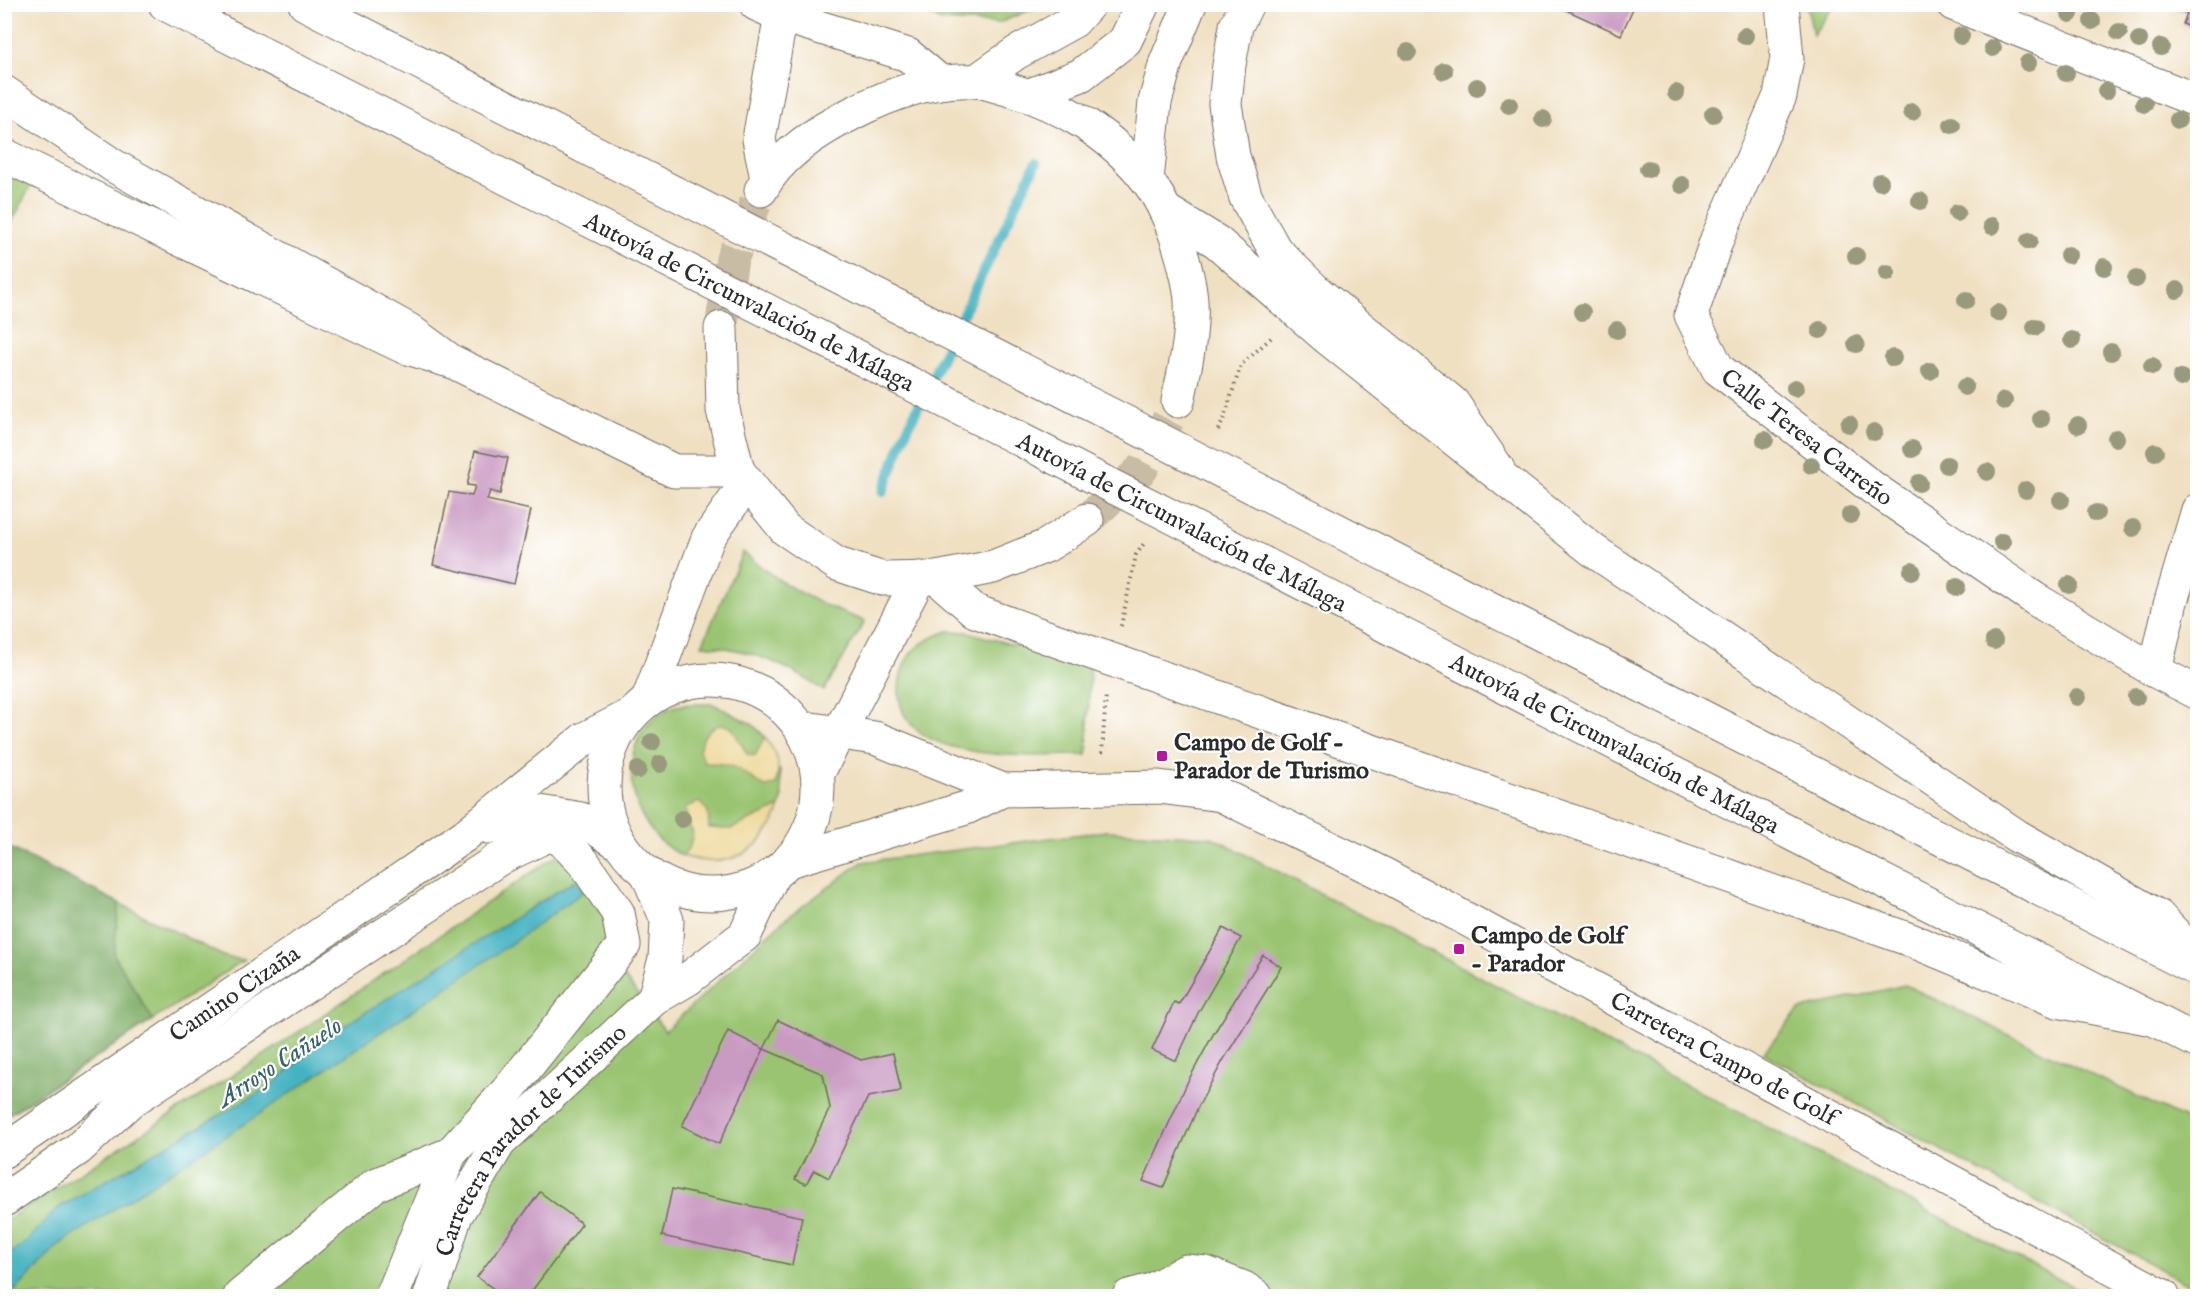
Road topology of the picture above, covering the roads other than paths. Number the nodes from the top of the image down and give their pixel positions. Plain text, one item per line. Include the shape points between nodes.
1 (165, 4) edge
2 (305, 4) edge
3 (1089, 4) edge
4 (1143, 4) edge
5 (1190, 4) edge
6 (1247, 4) edge
7 (1953, 4) edge
8 (773, 8) edge
9 (1780, 10) edge
10 (976, 81) junction
11 (940, 82) junction
12 (4, 92) edge
13 (1030, 95) junction
14 (2198, 101) edge
15 (4, 155) edge
16 (1147, 180) junction
17 (1165, 210) junction
18 (721, 328) tunnel mouth
19 (451, 361) junction
20 (1178, 401) tunnel mouth
21 (742, 477) junction
22 (1505, 481) junction
23 (1087, 520) tunnel mouth
24 (2195, 525) edge
25 (928, 578) junction
26 (2155, 671) junction
27 (2198, 693) edge
28 (640, 707) junction
29 (801, 728) junction
30 (841, 731) junction
31 (818, 773) junction
32 (1003, 790) junction
33 (464, 836) junction
34 (621, 845) junction
35 (781, 868) junction
36 (647, 873) junction
37 (2198, 958) edge
38 (2198, 969) edge
39 (654, 999) junction
40 (2152, 1019) junction
41 (2198, 1042) edge
42 (4, 1151) edge
43 (450, 1154) junction
44 (4, 1200) edge
45 (240, 1296) edge
46 (392, 1296) edge
47 (430, 1296) edge
48 (1129, 1296) edge
49 (1256, 1296) edge
50 (2163, 1296) edge

1 - 40 main road, Autovía de Circunvalación de Málaga, bridge
2 - 38 main road, bridge
3 - 10 main road via 1074,21
4 - 13 main road via 1125,41 1081,75
5 - 16 main road via 1166,62 1155,102
6 - 22 main road via 1236,26 1225,104 1233,156 1246,198 1275,250 1316,291 1453,404
7 - 14 main road
8 - 11 main road via 908,55
8 - 11 main road via 759,139 764,185 815,132 881,99
9 - 26 main road, Calle Teresa Carreño via 1787,58 1780,96 1717,239 1691,315 1718,369 1874,488 2035,599
10 - 11 main road
10 - 13 main road
12 - 19 main road via 114,166 409,330
13 - 16 main road via 1083,121
15 - 19 main road via 402,346
16 - 17 main road
17 - 20 main road via 1189,282 1190,346
17 - 22 main road via 1217,242 1325,336
18 - 21 main road via 723,410
19 - 21 main road via 674,471
21 - 25 main road via 785,530 837,564 883,579
21 - 28 main road via 708,538
22 - 37 main road via 1594,551 2017,836 2158,916
23 - 25 main road via 1046,546 993,567
24 - 26 main road
25 - 30 main road
25 - 40 main road via 975,611 1038,634 1908,939 2058,1001
26 - 27 main road, Calle Teresa Carreño
28 - 29 main road via 679,684 714,679 748,686 778,703
28 - 33 main road, Camino Cizaña via 584,739
28 - 34 main road via 613,744 604,778 608,813
29 - 30 main road, Carretera Campo de Golf
29 - 31 main road
30 - 31 main road
30 - 32 main road, Carretera Campo de Golf via 875,738
31 - 35 main road via 817,805 807,835
32 - 35 main road, Carretera Campo de Golf via 966,808
32 - 50 main road, Carretera Campo de Golf via 1159,787 1221,795 1383,874
33 - 34 main road, Camino Cizaña via 534,811 581,819
33 - 42 main road, Camino Cizaña
34 - 36 main road
35 - 36 main road via 743,889 710,894 677,888
35 - 39 main road, Carretera Parador de Turismo via 745,935 688,979
36 - 39 main road via 667,920 665,958
39 - 47 main road, Carretera Parador de Turismo via 499,1143 456,1215
40 - 41 main road, Autovía de Circunvalación de Málaga
43 - 44 main road via 532,1061 624,945 618,913 584,863 561,839 548,835 502,857 356,951 128,1103 78,1149
43 - 45 main road via 375,1185
43 - 46 main road
48 - 49 main road via 1152,1290 1186,1271 1206,1273

